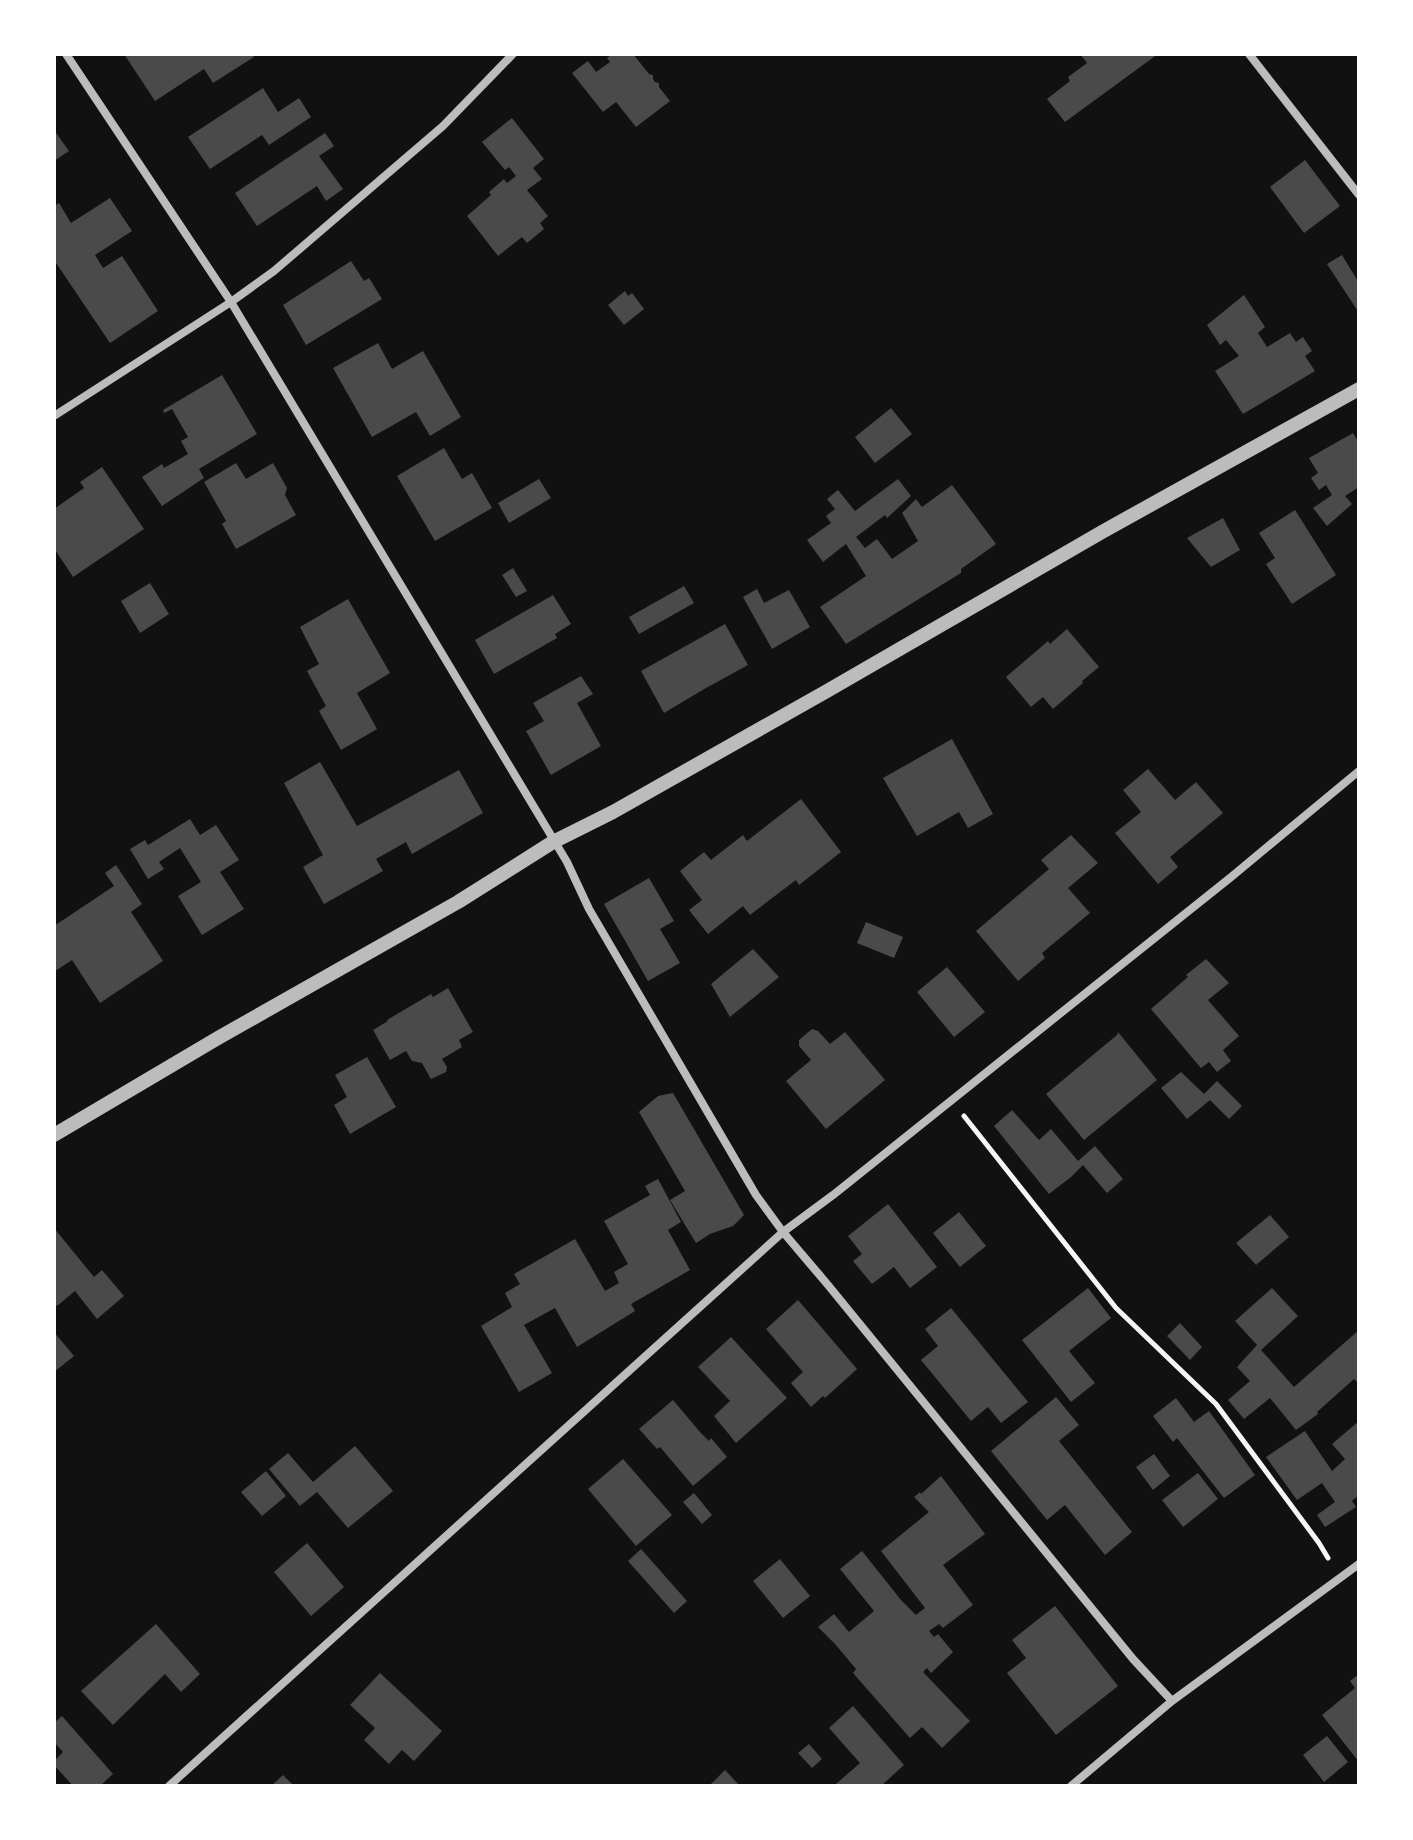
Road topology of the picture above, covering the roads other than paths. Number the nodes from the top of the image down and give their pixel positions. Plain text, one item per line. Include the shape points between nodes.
1 (66, 54) edge
2 (513, 54) edge
3 (1249, 54) edge
4 (1359, 195) edge
5 (231, 302) junction
6 (1359, 389) edge
7 (54, 416) edge
8 (1359, 771) edge
9 (553, 842) junction
10 (54, 1135) edge
11 (783, 1232) junction
12 (1359, 1564) edge
13 (1172, 1701) junction
14 (169, 1786) edge
15 (1071, 1786) edge

1 - 5 street
2 - 5 street via 443,126
3 - 4 street
5 - 7 street
5 - 9 street
6 - 9 street
8 - 11 street
9 - 10 street
9 - 11 street via 756,1195
11 - 13 street
11 - 14 street
12 - 13 street
13 - 15 street

